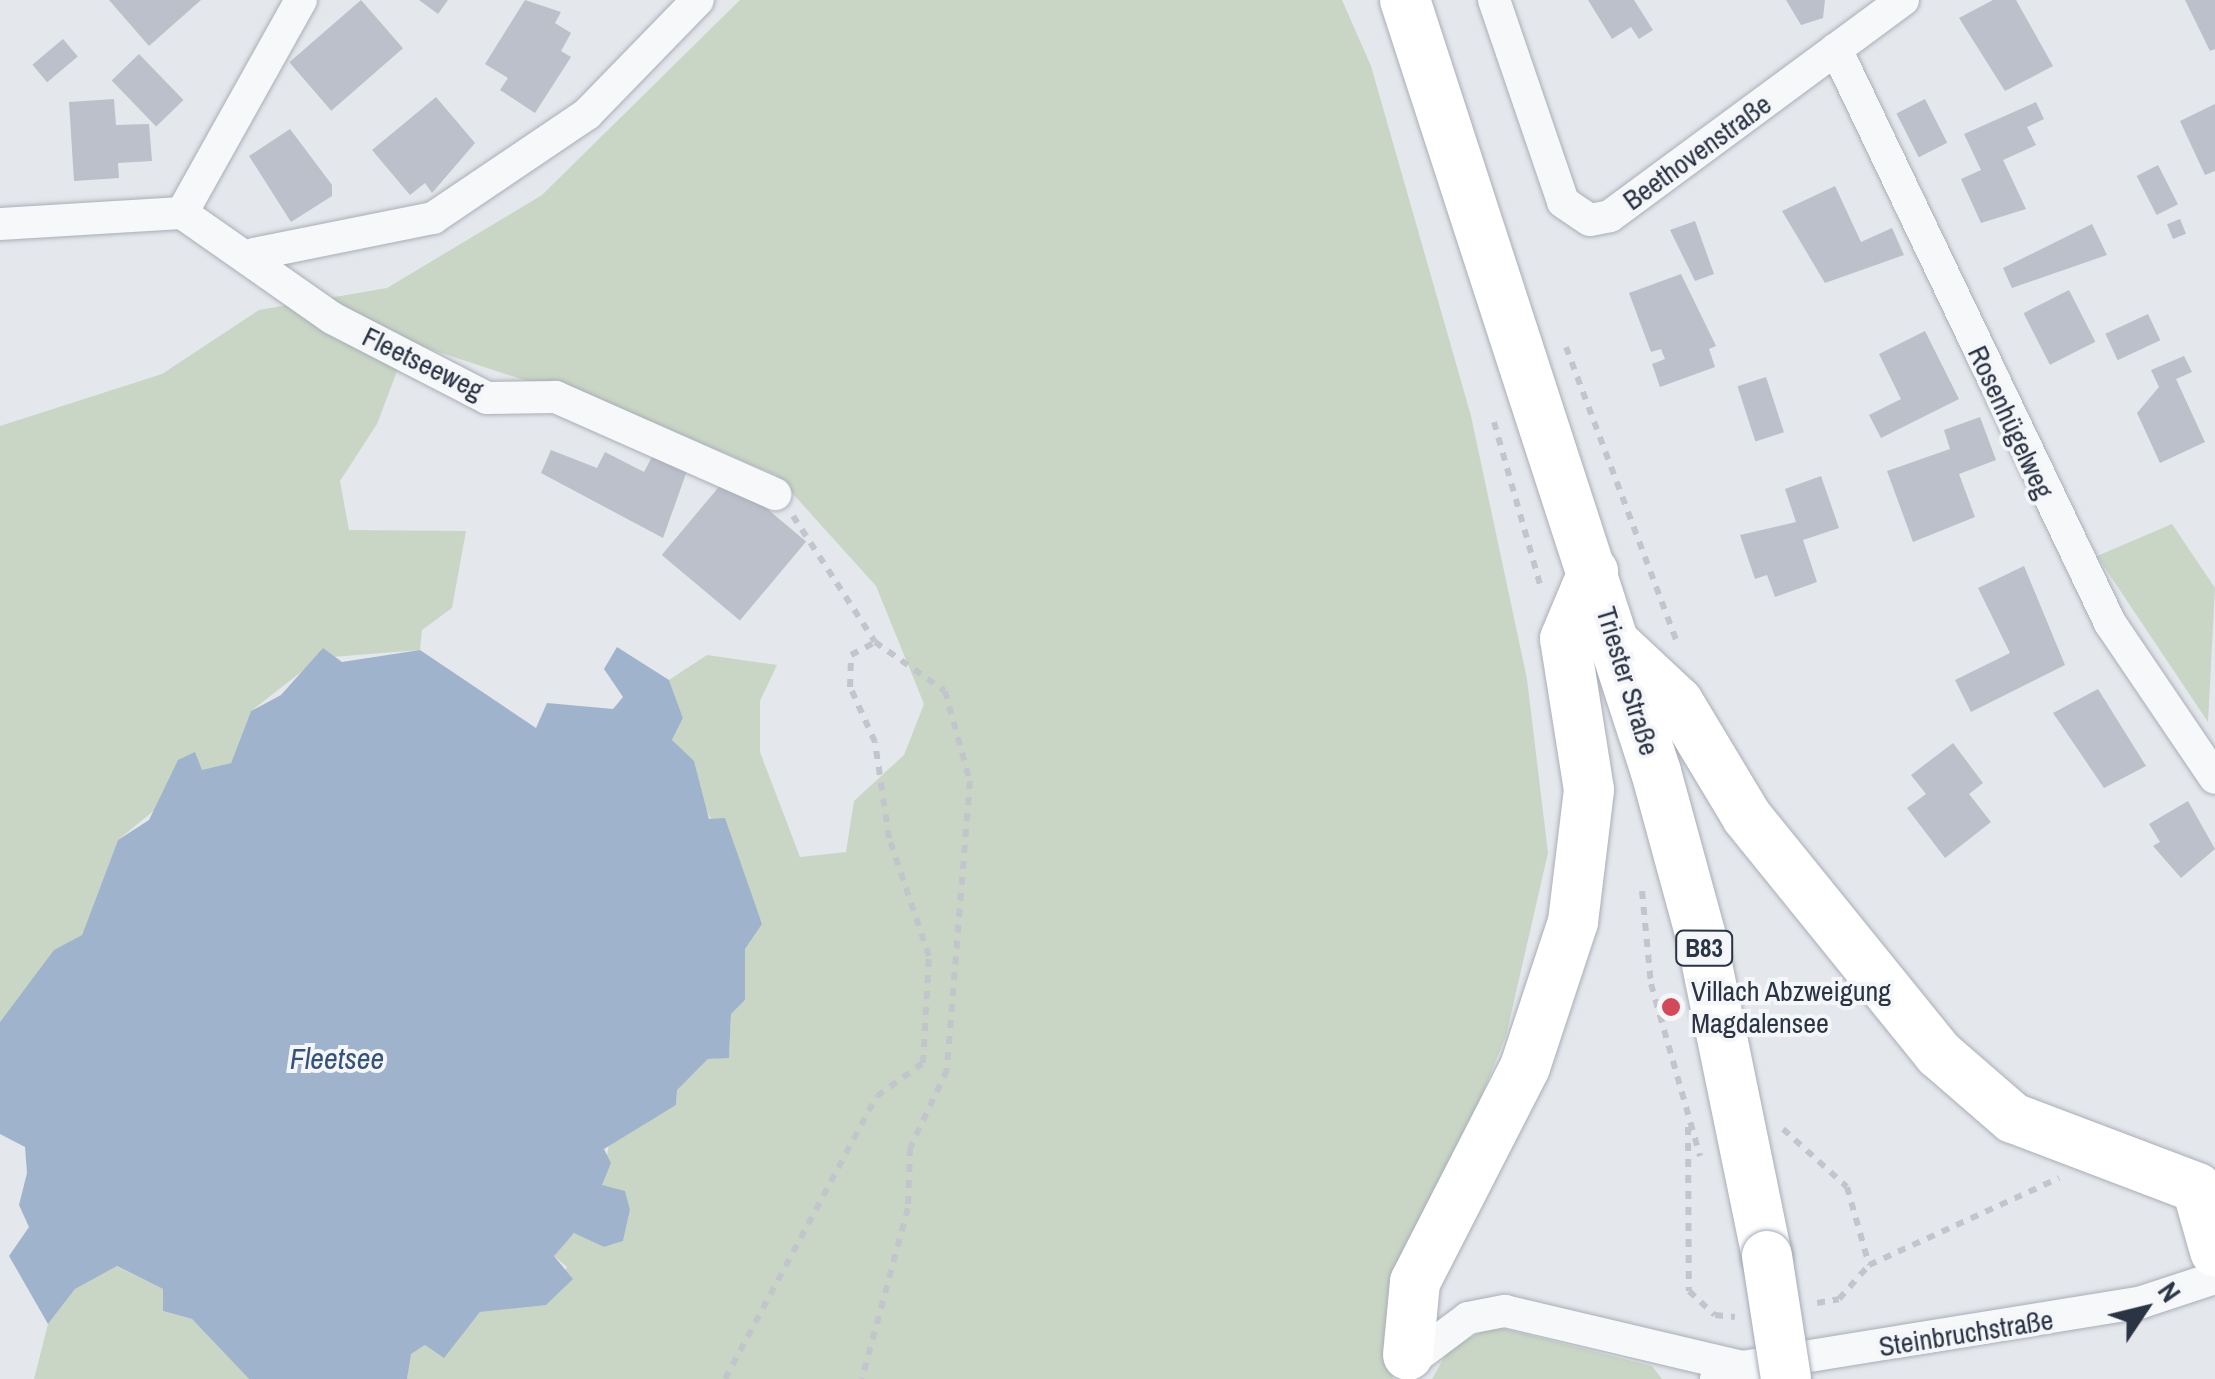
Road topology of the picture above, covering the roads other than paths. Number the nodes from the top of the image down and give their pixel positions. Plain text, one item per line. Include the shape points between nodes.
1 (300, 0) edge
2 (698, 0) edge
3 (1405, 0) edge
4 (1494, 0) edge
5 (1903, 0) edge
6 (1836, 49) junction
7 (182, 212) junction
8 (0, 224) edge
9 (254, 254) junction
10 (775, 494) road end
11 (1593, 572) junction
12 (1618, 646) junction
13 (2215, 778) edge
14 (2206, 1189) edge
15 (2215, 1251) edge
16 (2215, 1278) edge
17 (1408, 1367) edge
18 (1748, 1375) edge

1 - 7 street
2 - 9 street via 587,114 433,218
3 - 11 main road, Triester Straße / B83
4 - 6 street, Beethovenstraße via 1563,202 1590,220 1610,216
5 - 6 street, Beethovenstraße
6 - 13 street, Rosenhügelweg via 2110,623
7 - 8 street
7 - 9 street, Fleetseeweg
9 - 10 street, Fleetseeweg via 332,318 487,398 556,396
11 - 12 main road, Triester Straße / B83
11 - 17 main road via 1565,639 1589,790 1573,922 1525,1067 1415,1282
12 - 14 main road via 1678,702 1747,817 1951,1065 2013,1118
12 - 18 main road, Triester Straße / B83, bridge via 1702,940 1767,1256
14 - 15 main road
16 - 18 street, Steinbruchstraße via 2044,1322
17 - 18 street via 1468,1318 1505,1311

